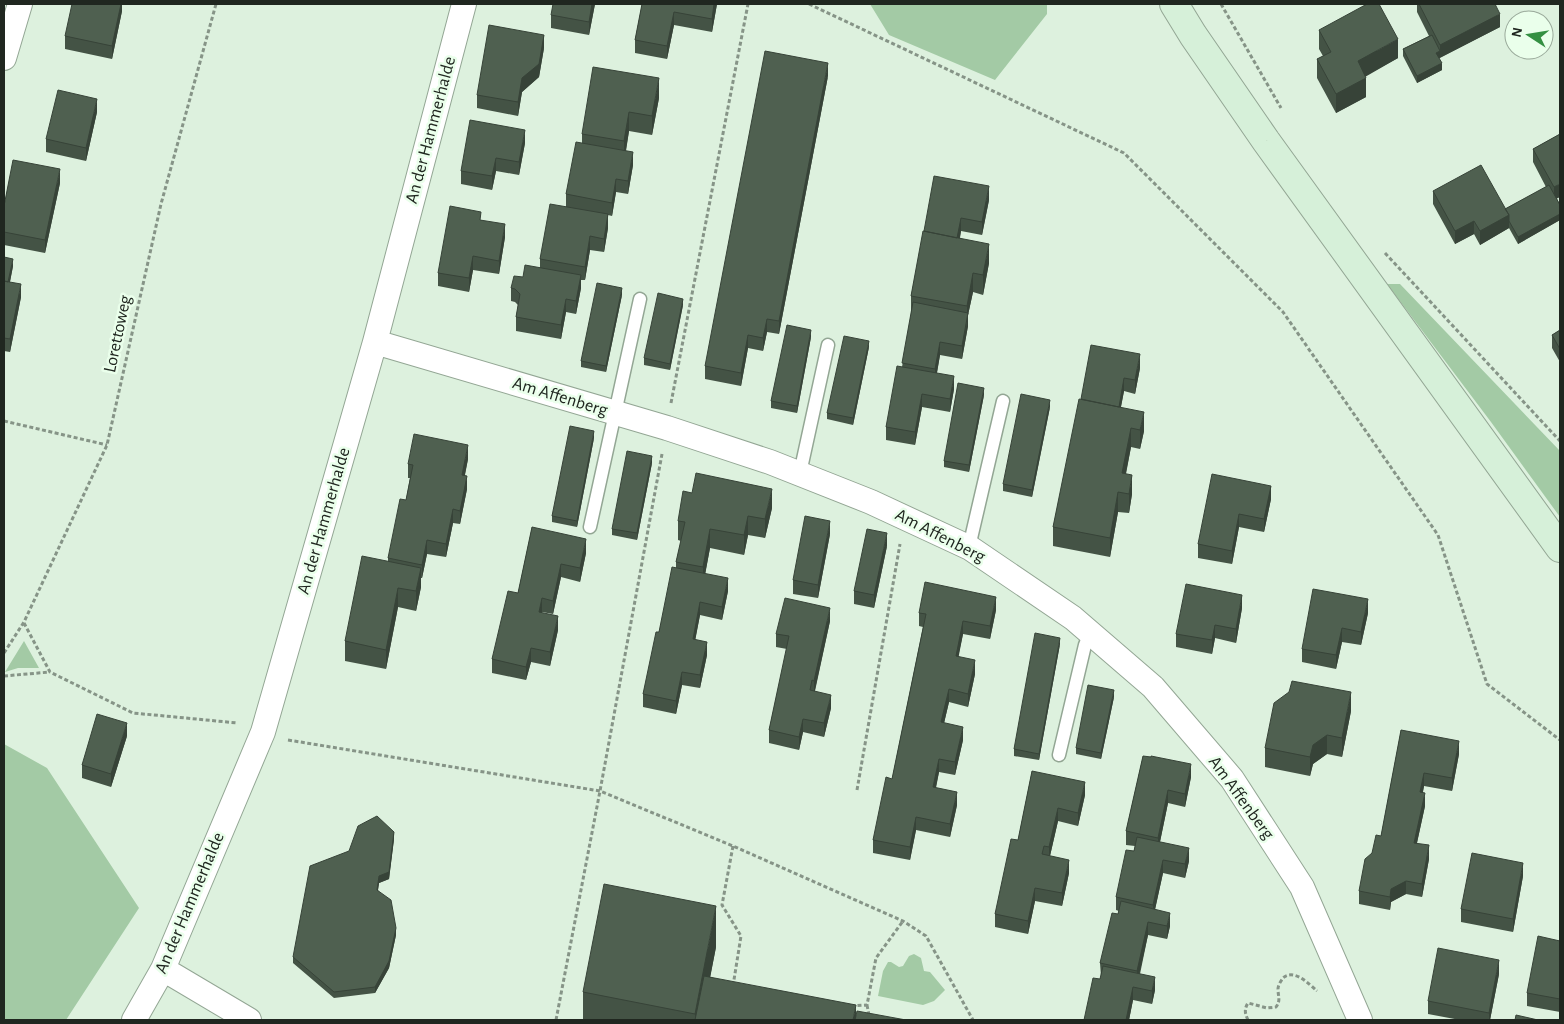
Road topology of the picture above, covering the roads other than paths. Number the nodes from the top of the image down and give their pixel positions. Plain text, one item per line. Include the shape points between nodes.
1 (20, 4) edge
2 (464, 4) edge
3 (1174, 4) edge
4 (4, 58) edge
5 (640, 299) dead end
6 (375, 342) junction
7 (828, 345) dead end
8 (1002, 401) dead end
9 (614, 413) junction
10 (800, 473) junction
11 (590, 527) dead end
12 (969, 547) junction
13 (1560, 548) edge
14 (1090, 633) junction
15 (1059, 755) dead end
16 (163, 969) junction
17 (134, 1020) edge
18 (249, 1020) edge
19 (1360, 1020) edge

1 - 4 street
2 - 6 street, An der Hammerhalde
3 - 13 main road via 1266,141
5 - 9 lane
6 - 9 street, Am Affenberg
6 - 16 street, An der Hammerhalde via 263,732
7 - 10 lane
8 - 12 lane
9 - 10 street, Am Affenberg
9 - 11 lane
10 - 12 street, Am Affenberg
12 - 14 street, Am Affenberg
14 - 15 lane
14 - 19 street, Am Affenberg via 1153,687 1232,779 1302,887
16 - 17 street, An der Hammerhalde
16 - 18 street

